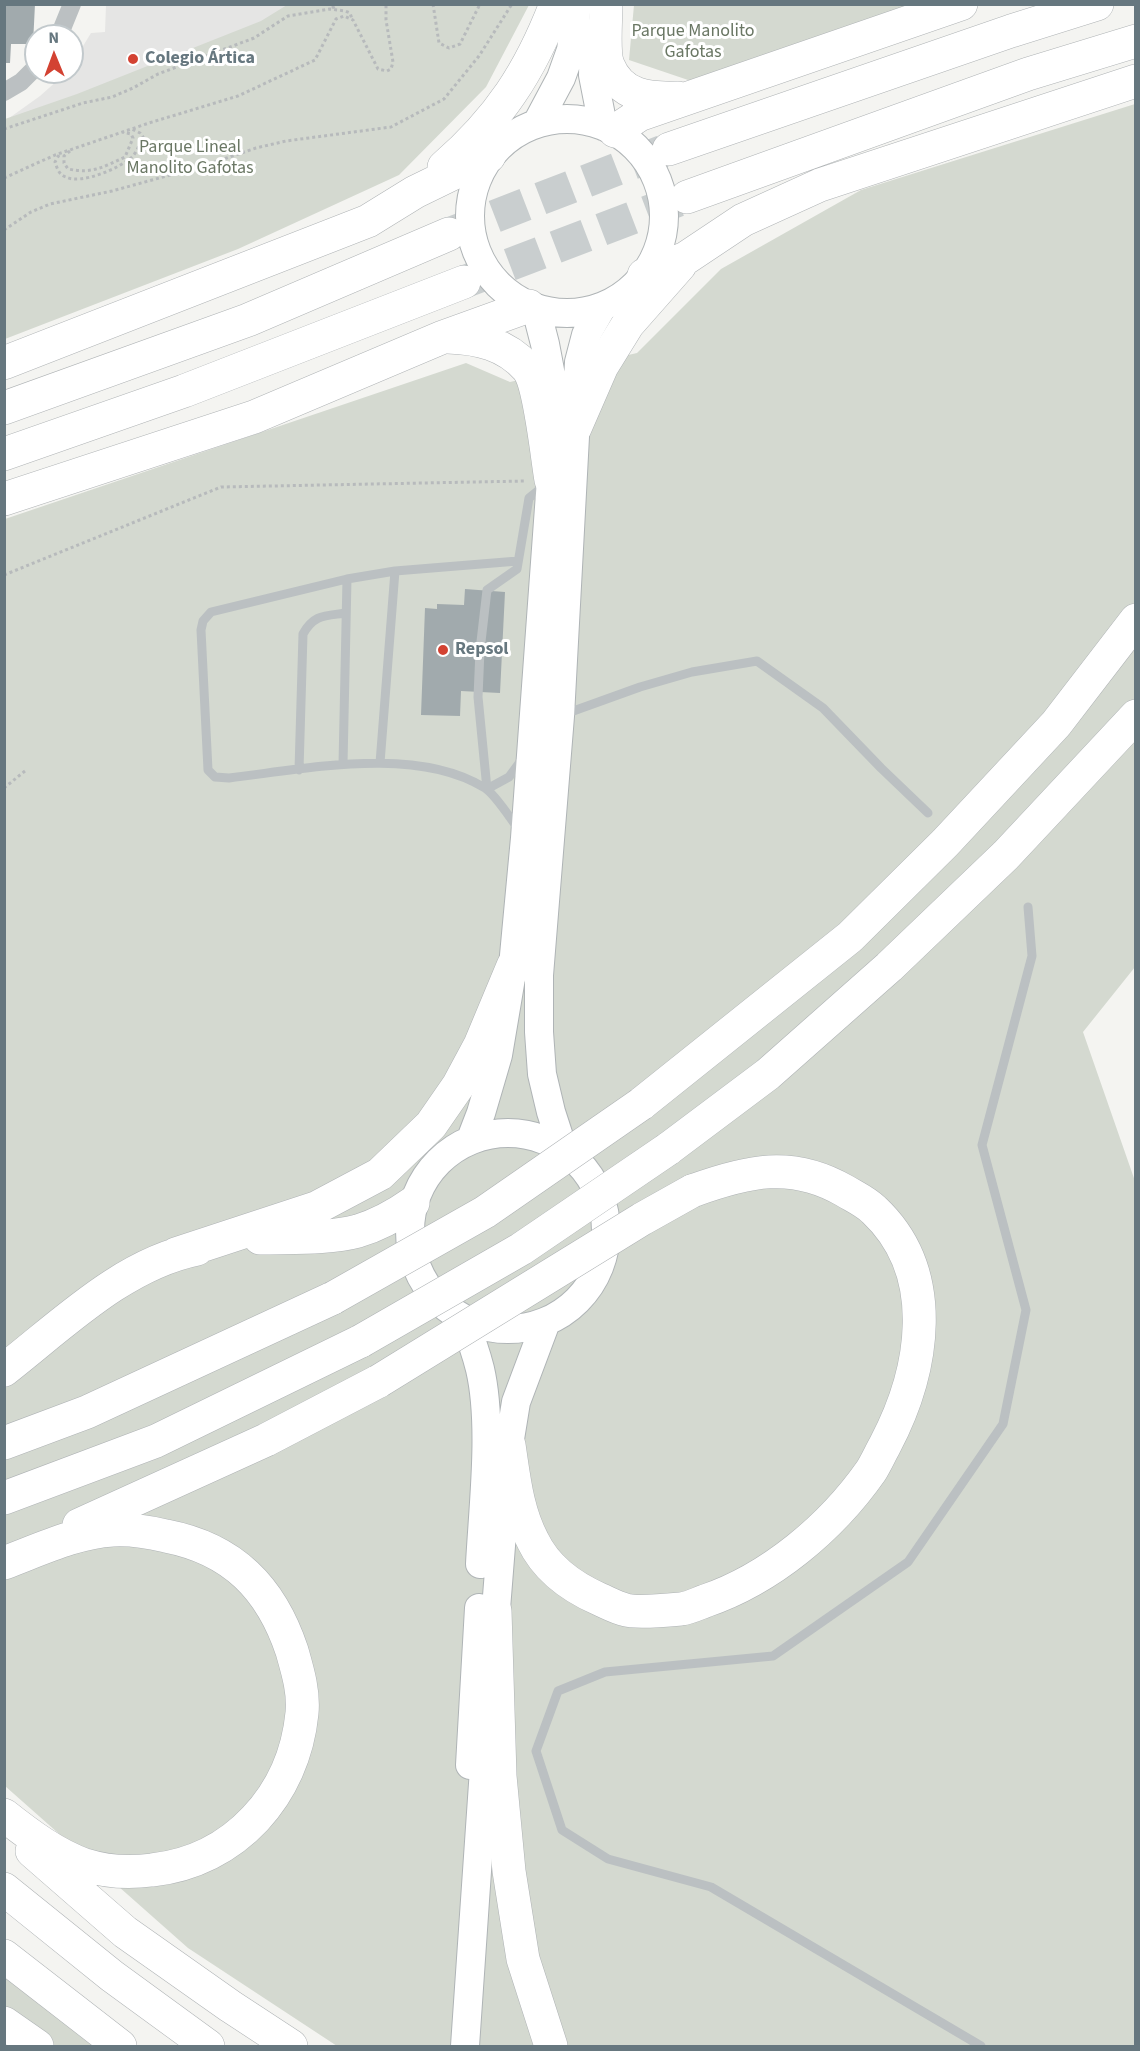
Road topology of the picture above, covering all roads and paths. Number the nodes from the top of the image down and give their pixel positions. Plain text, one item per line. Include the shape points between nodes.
1 (72, 4) edge
2 (338, 4) edge
3 (386, 4) edge
4 (433, 4) edge
5 (480, 4) edge
6 (513, 4) edge
7 (556, 4) edge
8 (577, 4) edge
9 (598, 4) edge
10 (606, 4) edge
11 (961, 4) edge
12 (1097, 4) edge
13 (330, 9) junction
14 (353, 20) junction
15 (64, 24) edge
16 (1136, 41) edge
17 (24, 79) edge
18 (1136, 81) edge
19 (4, 92) edge
20 (695, 98) junction
21 (537, 123) junction
22 (609, 128) junction
23 (4, 129) edge
24 (131, 129) junction
25 (122, 132) junction
26 (71, 149) junction
27 (669, 149) tunnel mouth
28 (60, 153) junction
29 (489, 156) junction
30 (4, 177) edge
31 (415, 192) junction
32 (687, 197) tunnel mouth
33 (4, 230) edge
34 (449, 234) tunnel mouth
35 (686, 258) junction
36 (644, 275) junction
37 (464, 282) tunnel mouth
38 (533, 307) junction
39 (602, 307) junction
40 (443, 337) junction
41 (4, 363) edge
42 (4, 408) edge
43 (575, 428) junction
44 (4, 454) edge
45 (551, 480) junction
46 (4, 500) edge
47 (518, 561) junction
48 (395, 572) junction
49 (4, 575) edge
50 (347, 579) junction
51 (346, 614) junction
52 (1136, 620) edge
53 (560, 716) junction
54 (1136, 716) edge
55 (531, 747) junction
56 (380, 763) junction
57 (343, 764) junction
58 (299, 770) junction
59 (25, 771) dead end
60 (4, 788) edge
61 (487, 789) junction
62 (928, 813) dead end
63 (525, 838) junction
64 (1028, 907) dead end
65 (513, 966) junction
66 (471, 1139) junction
67 (563, 1149) junction
68 (413, 1203) junction
69 (176, 1254) junction
70 (464, 1320) junction
71 (546, 1322) junction
72 (4, 1370) edge
73 (4, 1443) edge
74 (508, 1445) junction
75 (4, 1498) edge
76 (4, 1554) edge
77 (4, 1563) edge
78 (495, 1611) junction
79 (4, 1815) edge
80 (4, 1826) edge
81 (4, 1889) edge
82 (4, 1956) edge
83 (4, 2023) edge
84 (38, 2046) edge
85 (120, 2046) edge
86 (208, 2046) edge
87 (291, 2046) edge
88 (454, 2046) edge
89 (465, 2046) edge
90 (551, 2046) edge
91 (981, 2046) edge

1 - 15 street
2 - 13 path
3 - 14 path via 393,62 387,71 378,69
4 - 5 path via 439,44 449,48 460,44
6 - 33 path via 479,56 444,99 391,127 256,148 112,191 50,204
7 - 31 highway via 542,40 513,92 471,144
8 - 21 main road via 571,50
9 - 22 main road via 593,75
10 - 20 highway via 607,64 619,83 645,98
11 - 20 highway
12 - 27 highway
13 - 14 path via 350,13
13 - 23 path via 288,16 254,38 158,74 112,97
14 - 24 path via 344,16 336,19 315,60 238,96
16 - 32 highway via 1029,74
17 - 19 street
18 - 35 highway via 820,185 743,220
20 - 22 highway
21 - 22 main road via 576,119
21 - 29 main road via 510,136
22 - 36 main road via 635,146 656,176 665,210 662,239
24 - 25 path
24 - 28 path via 143,137 134,156 123,165 90,177 65,177 55,162
25 - 26 path
25 - 26 path via 133,138 125,158 101,168 84,172 68,169 64,156
26 - 28 path
28 - 30 path
29 - 31 highway
29 - 38 main road via 475,183 469,212 477,255 494,282
31 - 41 highway via 368,220
34 - 42 highway via 248,321
35 - 36 highway
35 - 43 highway via 628,324 602,366
36 - 39 main road via 624,295
37 - 44 highway via 184,391
38 - 39 main road via 567,313
38 - 40 highway
38 - 45 main road via 546,344 552,386
39 - 43 main road via 586,335 579,362
40 - 45 highway via 474,338 507,350 529,369
40 - 46 highway via 254,417
43 - 53 main road
45 - 47 lane via 529,498
45 - 49 path via 221,487
45 - 55 main road
47 - 48 lane
47 - 61 lane via 517,569 487,590 478,697
48 - 50 lane
48 - 56 lane
50 - 51 lane
50 - 58 lane via 211,612 203,621 208,770 216,777 229,778
51 - 57 lane
51 - 58 lane via 322,616 310,622 303,634
52 - 73 highway, bridge via 1056,724 945,843 850,936 641,1104 485,1212 333,1298 87,1412
53 - 62 lane via 692,672 757,662 824,708
53 - 67 main road via 539,975 539,1032 542,1074
54 - 75 highway, bridge via 1006,855 889,967 768,1074 668,1149 521,1249 361,1341 156,1441
55 - 61 lane via 509,777
55 - 63 main road
56 - 57 lane
56 - 61 lane via 444,770
57 - 58 lane
59 - 60 path
61 - 63 lane
63 - 65 main road
64 - 91 lane via 1032,956 982,1145 1026,1310 1003,1424 908,1562 773,1656 605,1672 558,1691 536,1751 562,1830 608,1859 711,1887
65 - 66 main road via 498,1055
65 - 69 highway via 458,1086 431,1125 381,1174 316,1208
66 - 67 main road via 527,1134
66 - 68 main road via 434,1165
67 - 71 main road via 582,1168 600,1200 605,1237 593,1281 567,1311
68 - 69 highway via 358,1231 253,1238
68 - 70 main road via 409,1239 418,1273 440,1302
69 - 72 highway via 111,1286
70 - 71 main road via 519,1328
70 - 88 main road via 480,1370 486,1448
71 - 74 main road via 516,1402
74 - 76 highway, bridge via 519,1511 533,1543 554,1571 584,1593 628,1611 683,1609 725,1594 768,1572 827,1523 871,1471 911,1383 920,1339 918,1298 910,1260 889,1224 868,1205 835,1185 788,1171 733,1176 692,1191 642,1219 380,1381 256,1445 110,1512
74 - 78 main road
77 - 79 highway via 80,1536 112,1530 144,1531 213,1550 243,1569 258,1585 284,1627 300,1679 302,1712 287,1772 260,1814 222,1848 174,1868 112,1871 85,1864 59,1852
78 - 89 main road
78 - 90 highway via 500,1776 509,1871 523,1959
80 - 87 highway via 125,1932
81 - 86 highway via 112,1976
82 - 85 highway
83 - 84 highway

